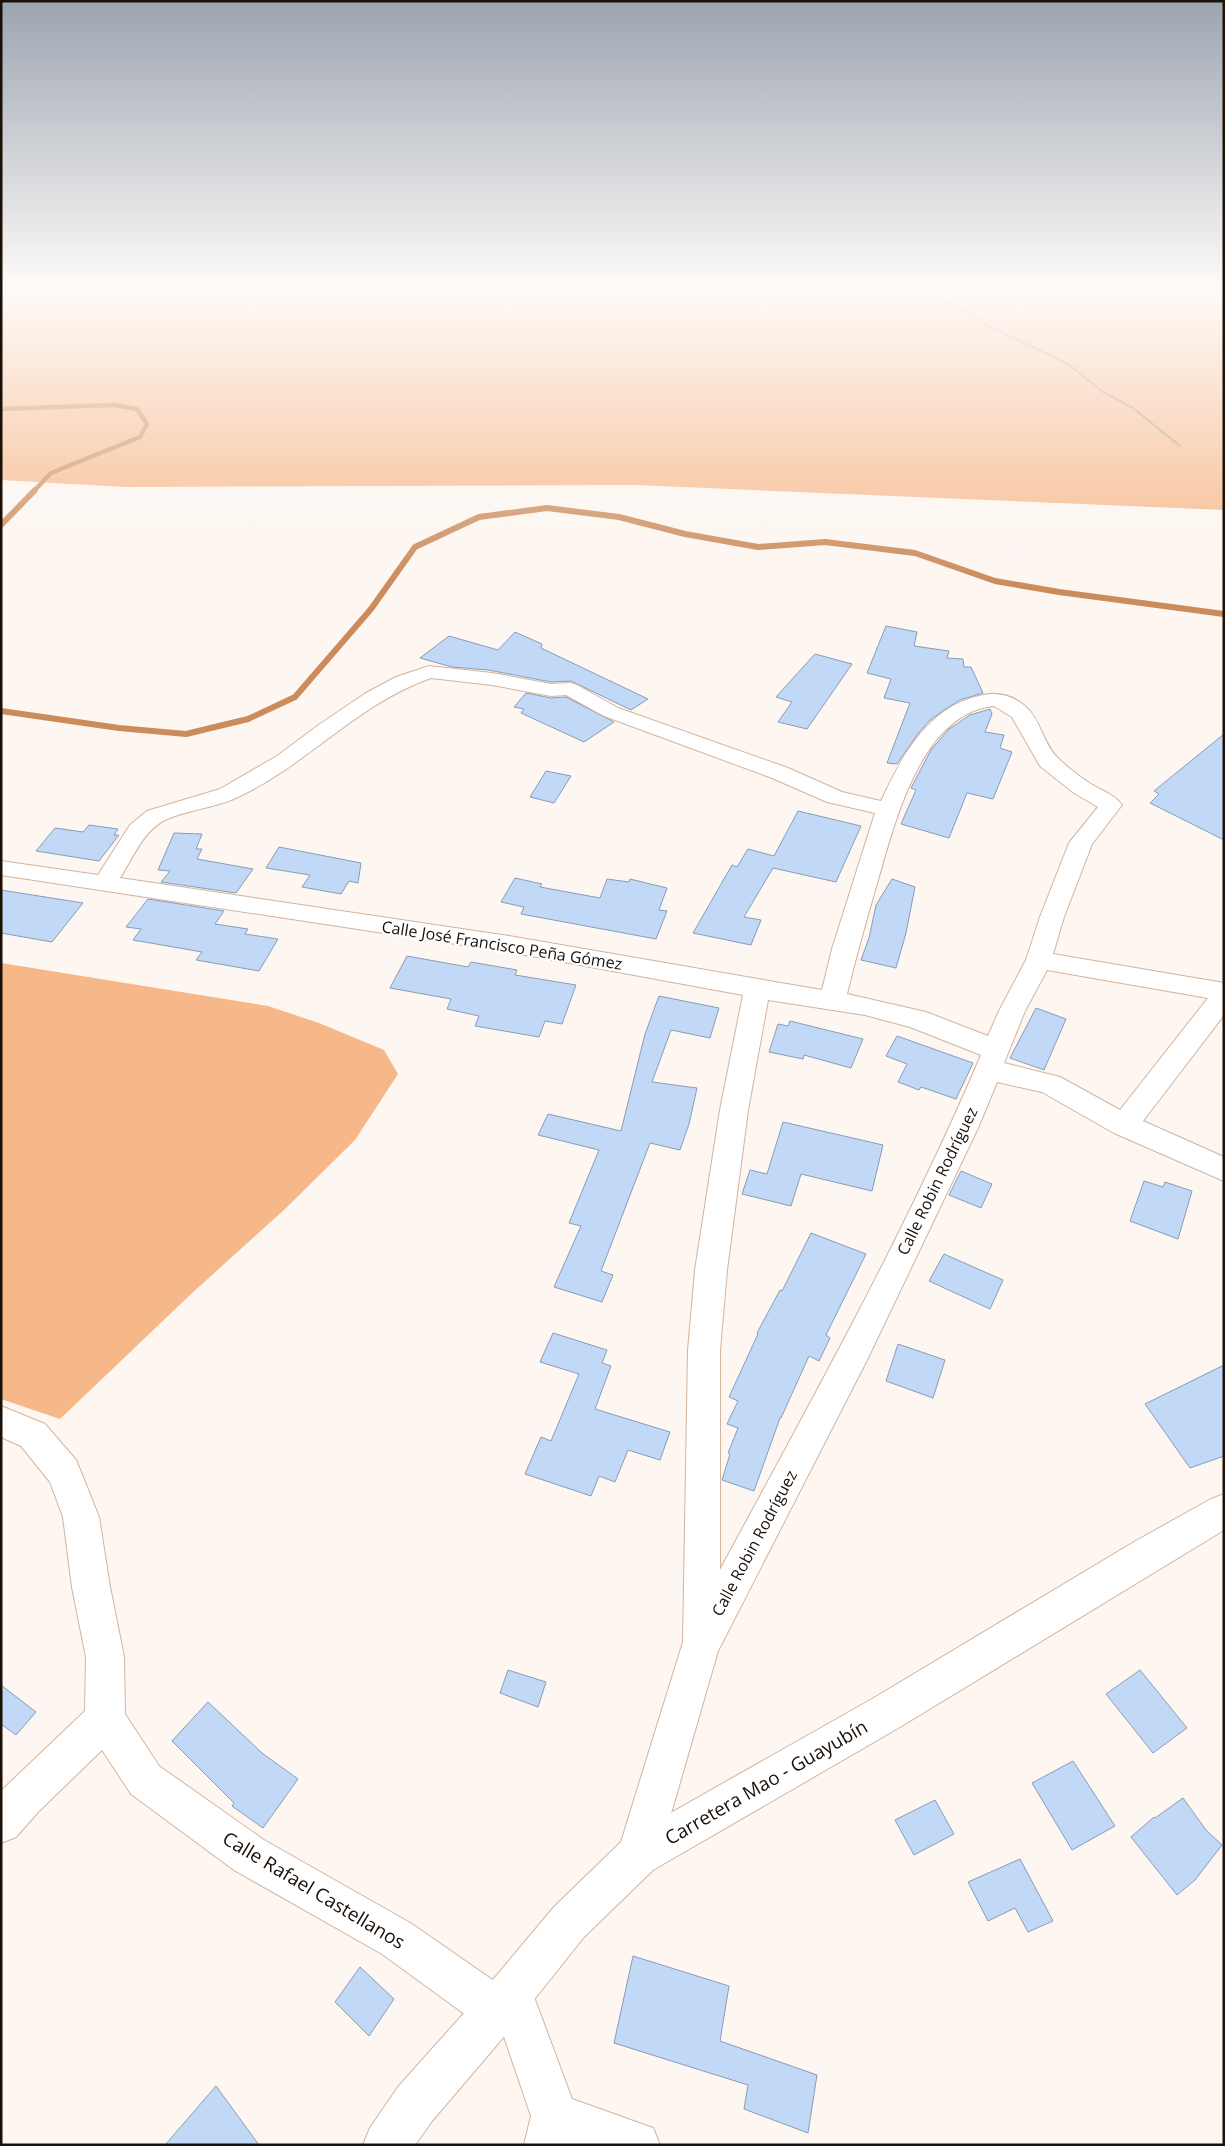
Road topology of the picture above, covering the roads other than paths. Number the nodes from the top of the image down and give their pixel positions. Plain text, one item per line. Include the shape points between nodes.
1 (888, 809) junction
2 (1, 868) edge
3 (105, 883) junction
4 (1039, 960) junction
5 (757, 989) junction
6 (1224, 994) edge
7 (832, 1001) junction
8 (993, 1060) junction
9 (1124, 1124) junction
10 (1224, 1170) edge
11 (1, 1421) edge
12 (1224, 1511) edge
13 (701, 1645) junction
14 (105, 1720) junction
15 (1, 1822) edge
16 (638, 1855) junction
17 (504, 2002) junction
18 (552, 2131) edge
19 (387, 2145) edge
20 (636, 2145) edge

1 - 3 street via 835,797 780,773 611,712 570,689 551,690 429,672 373,697 285,761 228,794 155,816 138,830
1 - 4 street, Calle Robin Rodríguez via 921,745 949,716 975,703 998,699 1020,713 1048,761 1082,788 1111,804 1081,843
1 - 7 street
2 - 3 street, Calle José Francisco Peña Gómez
3 - 5 street, Calle José Francisco Peña Gómez via 509,944
4 - 6 street
4 - 8 street, Calle Robin Rodríguez via 1012,1011
5 - 7 street, Calle José Francisco Peña Gómez
5 - 13 street via 734,1110 711,1270 704,1350
6 - 9 street
7 - 8 street, Calle José Francisco Peña Gómez via 917,1019
8 - 9 street, Calle José Francisco Peña Gómez via 1050,1084
8 - 13 street, Calle Robin Rodríguez via 964,1128 855,1350
9 - 10 street, Calle José Francisco Peña Gómez
11 - 14 street via 33,1435 64,1472 81,1517 105,1657
12 - 16 street, Carretera Mao - Guayubín via 886,1713
13 - 16 street, Calle Robin Rodríguez
14 - 15 street
14 - 17 street, Calle Rafael Castellanos via 145,1780 249,1856
16 - 17 street, Carretera Mao - Guayubín via 569,1922
17 - 18 street
17 - 19 street, Carretera Mao - Guayubín via 415,2104
18 - 20 street

